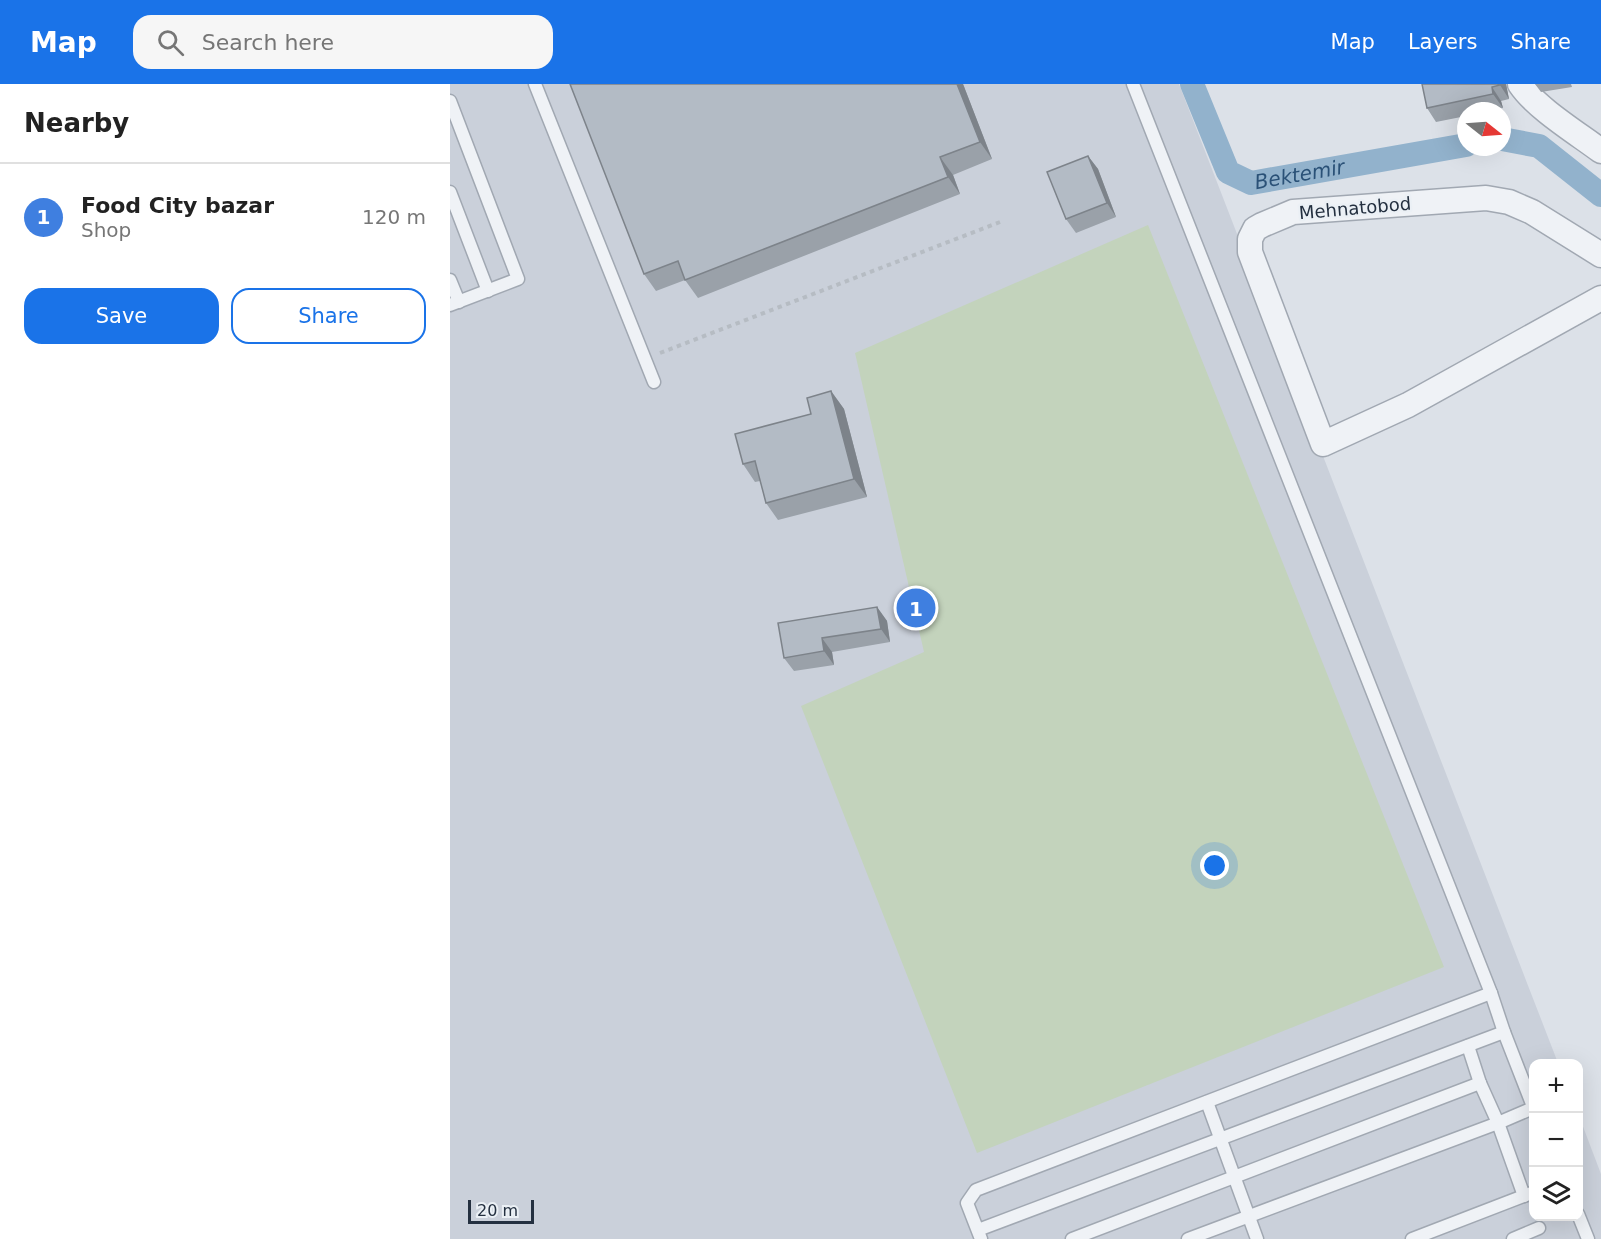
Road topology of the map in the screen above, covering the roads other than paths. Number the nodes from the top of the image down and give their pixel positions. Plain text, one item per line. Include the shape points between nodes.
1 (535, 84) edge
2 (1133, 84) edge
3 (1520, 84) edge
4 (450, 101) edge
5 (1601, 151) edge
6 (450, 192) edge
7 (1601, 255) edge
8 (450, 280) edge
9 (488, 291) junction
10 (1601, 298) edge
11 (454, 304) edge
12 (654, 382) dead end
13 (1491, 993) junction
14 (1504, 1032) junction
15 (1468, 1046) junction
16 (1480, 1083) junction
17 (1529, 1098) edge
18 (1207, 1101) junction
19 (1529, 1110) edge
20 (1498, 1123) junction
21 (1220, 1139) junction
22 (1234, 1176) junction
23 (1529, 1194) edge
24 (1249, 1216) junction
25 (1581, 1221) edge
26 (1539, 1228) dead end
27 (979, 1235) edge
28 (1072, 1239) edge
29 (1188, 1239) edge
30 (1257, 1239) edge
31 (1412, 1239) edge
32 (1513, 1239) edge
33 (1588, 1239) edge

1 - 12 lane
2 - 13 lane
3 - 5 street via 1537,103
4 - 9 lane via 518,279
6 - 9 lane
7 - 10 street, Mehnatobod via 1532,212 1486,198 1293,212 1262,225 1250,239 1250,252 1323,444 1408,405
8 - 11 lane
9 - 11 lane
13 - 14 lane
13 - 18 lane
14 - 15 lane
14 - 17 lane
15 - 16 lane
15 - 21 lane
16 - 20 lane
16 - 22 lane
18 - 21 lane
18 - 27 lane via 976,1190 967,1203
19 - 20 lane
20 - 23 lane
20 - 24 lane
21 - 22 lane
21 - 27 lane
22 - 24 lane
22 - 28 lane
23 - 31 lane
24 - 29 lane
24 - 30 lane
25 - 33 lane
26 - 32 lane

